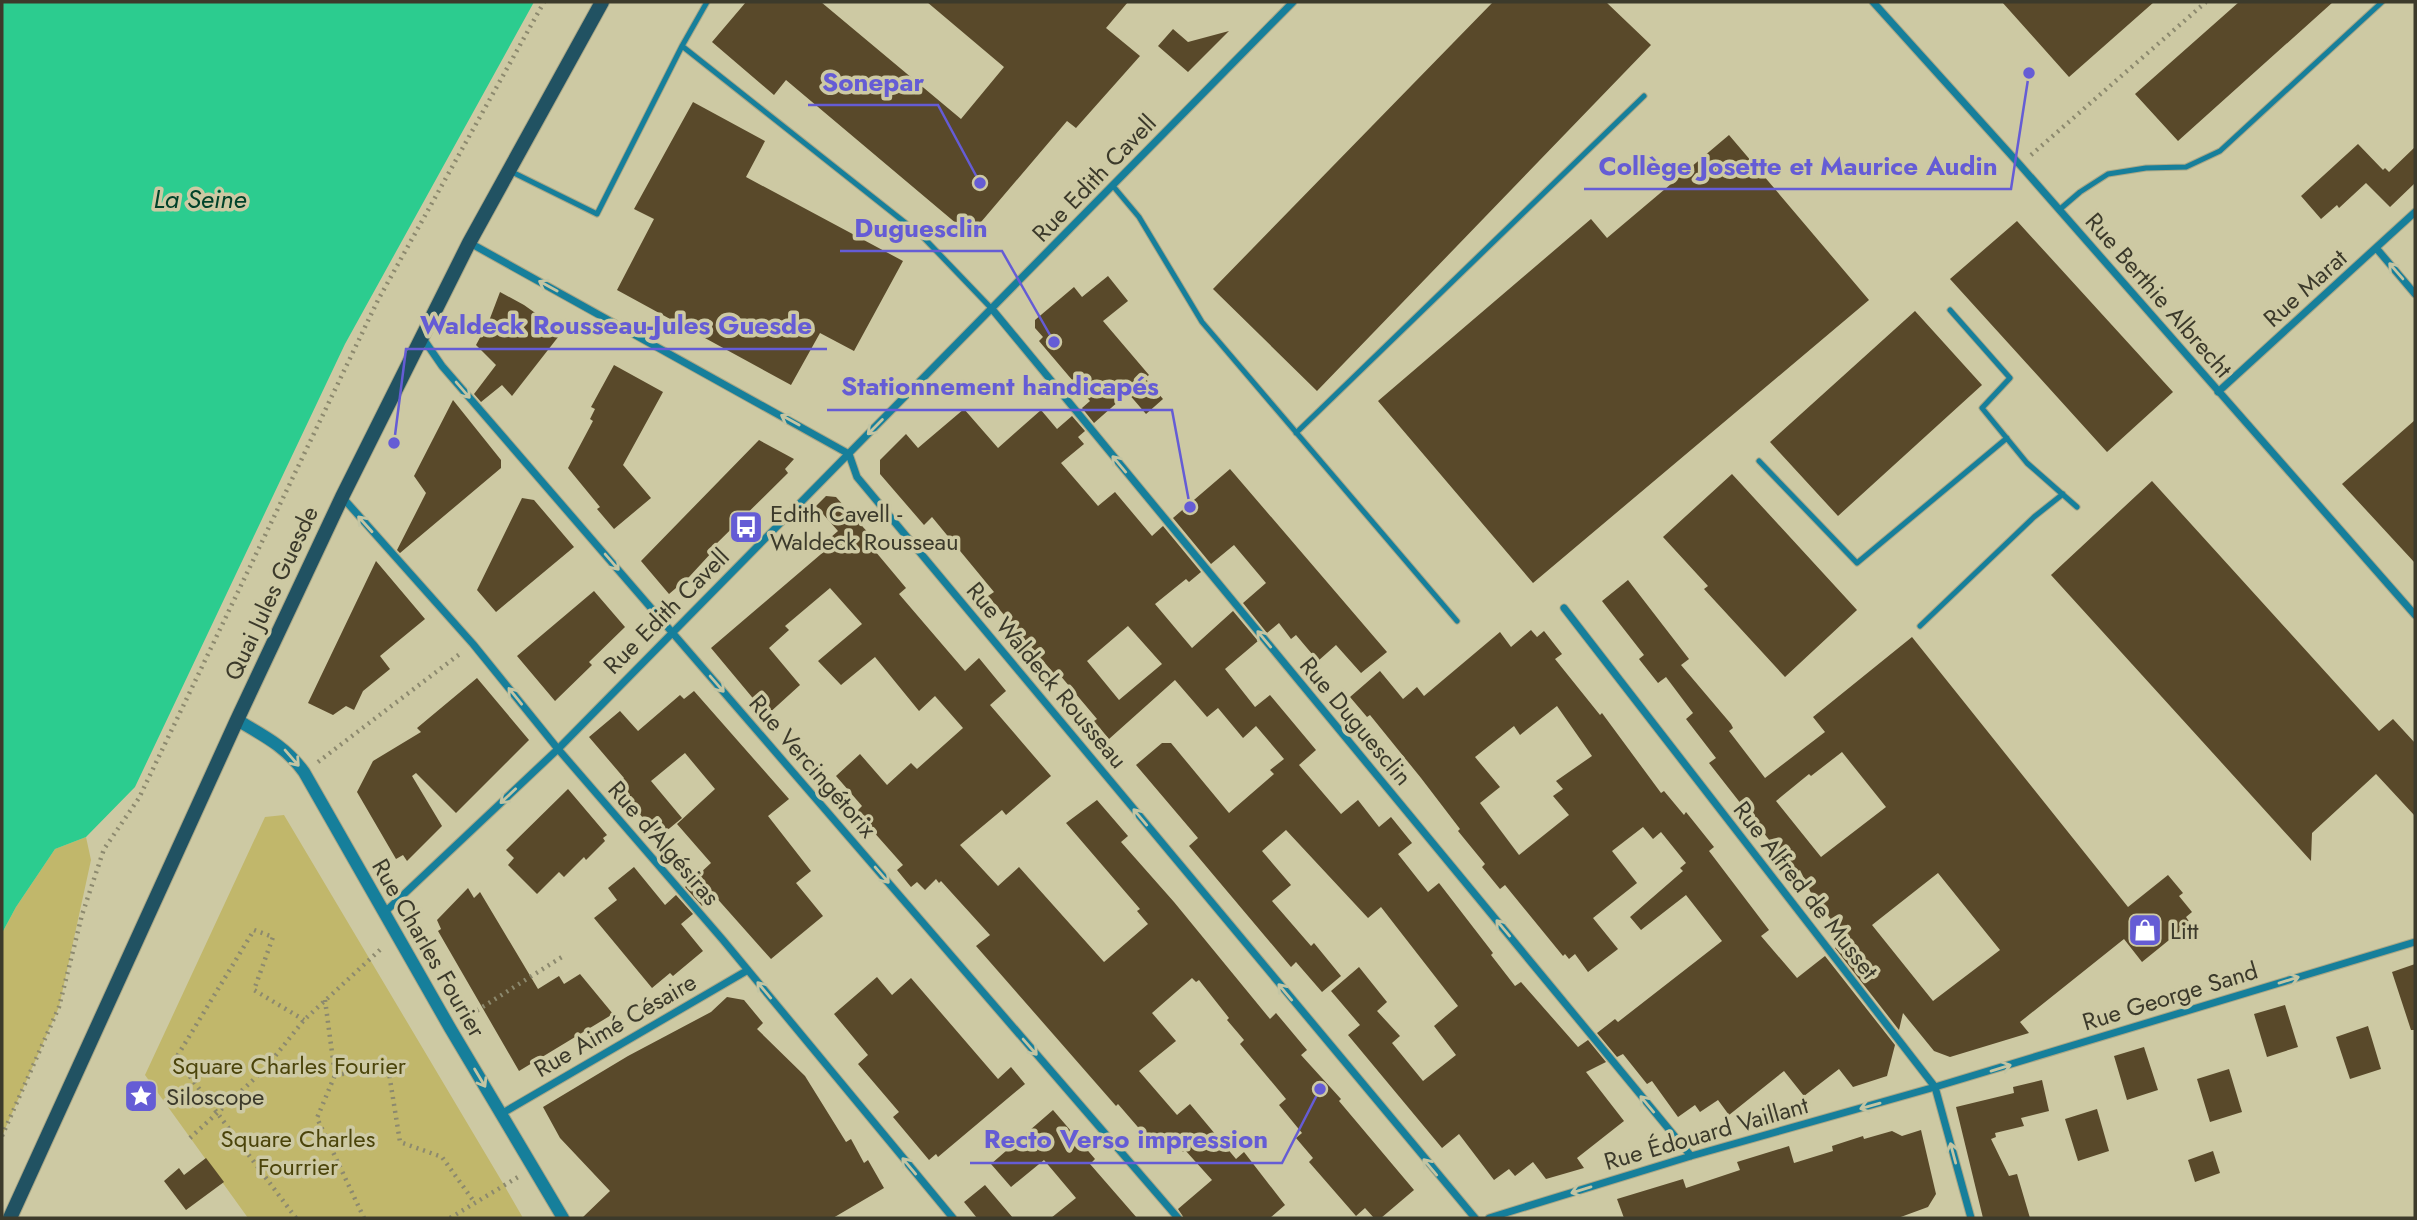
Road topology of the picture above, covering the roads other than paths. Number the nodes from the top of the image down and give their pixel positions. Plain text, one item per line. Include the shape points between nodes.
1 (603, 2) edge
2 (707, 2) edge
3 (1293, 2) edge
4 (1873, 2) edge
5 (2382, 2) edge
6 (682, 46) junction
7 (1644, 96) dead end
8 (509, 170) junction
9 (1112, 187) junction
10 (2059, 210) junction
11 (2415, 212) edge
12 (469, 243) junction
13 (2377, 249) junction
14 (2415, 294) edge
15 (992, 309) junction
16 (1950, 310) dead end
17 (422, 336) junction
18 (2218, 392) junction
19 (1296, 433) junction
20 (2007, 438) junction
21 (849, 454) junction
22 (1759, 461) dead end
23 (2063, 494) junction
24 (342, 497) junction
25 (2077, 507) dead end
26 (1564, 608) dead end
27 (2415, 615) edge
28 (1457, 621) dead end
29 (1920, 626) dead end
30 (673, 632) junction
31 (237, 720) junction
32 (558, 749) junction
33 (385, 912) junction
34 (2415, 942) edge
35 (748, 970) junction
36 (1935, 1087) junction
37 (501, 1114) junction
38 (1691, 1156) junction
39 (10, 1218) edge
40 (563, 1218) edge
41 (953, 1218) edge
42 (1178, 1218) edge
43 (1475, 1218) edge
44 (1489, 1218) edge
45 (1971, 1218) edge

1 - 8 main road, Quai Jules Guesde
2 - 6 lane
3 - 9 street, Rue Edith Cavell
4 - 10 street, Rue Berthie Albrecht
5 - 10 lane via 2220,150 2186,167 2108,174
6 - 8 lane via 597,214
6 - 15 lane via 922,236
7 - 19 lane
8 - 12 main road, Quai Jules Guesde
9 - 15 street, Rue Edith Cavell
9 - 19 lane via 1139,217 1202,321
10 - 18 street, Rue Berthie Albrecht
11 - 13 street, Rue Marat
12 - 17 main road, Quai Jules Guesde
21 -> 12 street
14 -> 13 street
13 - 18 street, Rue Marat
15 -> 21 street, Rue Edith Cavell
38 -> 15 street, Rue Duguesclin
16 - 20 lane via 2010,378 1982,408
17 - 24 main road, Quai Jules Guesde
17 -> 30 street, Rue Vercingétorix via 442,366
18 - 27 street, Rue Berthie Albrecht
19 - 28 lane
20 - 22 lane via 1857,563
20 - 23 lane via 2027,463
21 - 30 street, Rue Edith Cavell
43 -> 21 street, Rue Waldeck Rousseau via 857,477
23 - 25 lane
23 - 29 lane
24 - 31 main road, Quai Jules Guesde
32 -> 24 street, Rue d'Algésiras via 473,644
26 - 36 street, Rue Alfred de Musset
30 - 32 street, Rue Edith Cavell
30 -> 42 street, Rue Vercingétorix
31 -> 33 street, Rue Charles Fourier via 292,756
31 - 39 main road, Quai Jules Guesde
32 -> 33 street, Rue Edith Cavell
32 - 35 street, Rue d'Algésiras
33 -> 37 street, Rue Charles Fourier
36 -> 34 street, Rue George Sand
35 - 37 street, Rue Aimé Césaire
41 -> 35 street, Rue d'Algésiras
36 -> 38 street, Rue Édouard Vaillant
45 -> 36 street, Rue Alfred de Musset
37 - 40 street, Rue Charles Fourier
38 -> 44 street, Rue Édouard Vaillant

